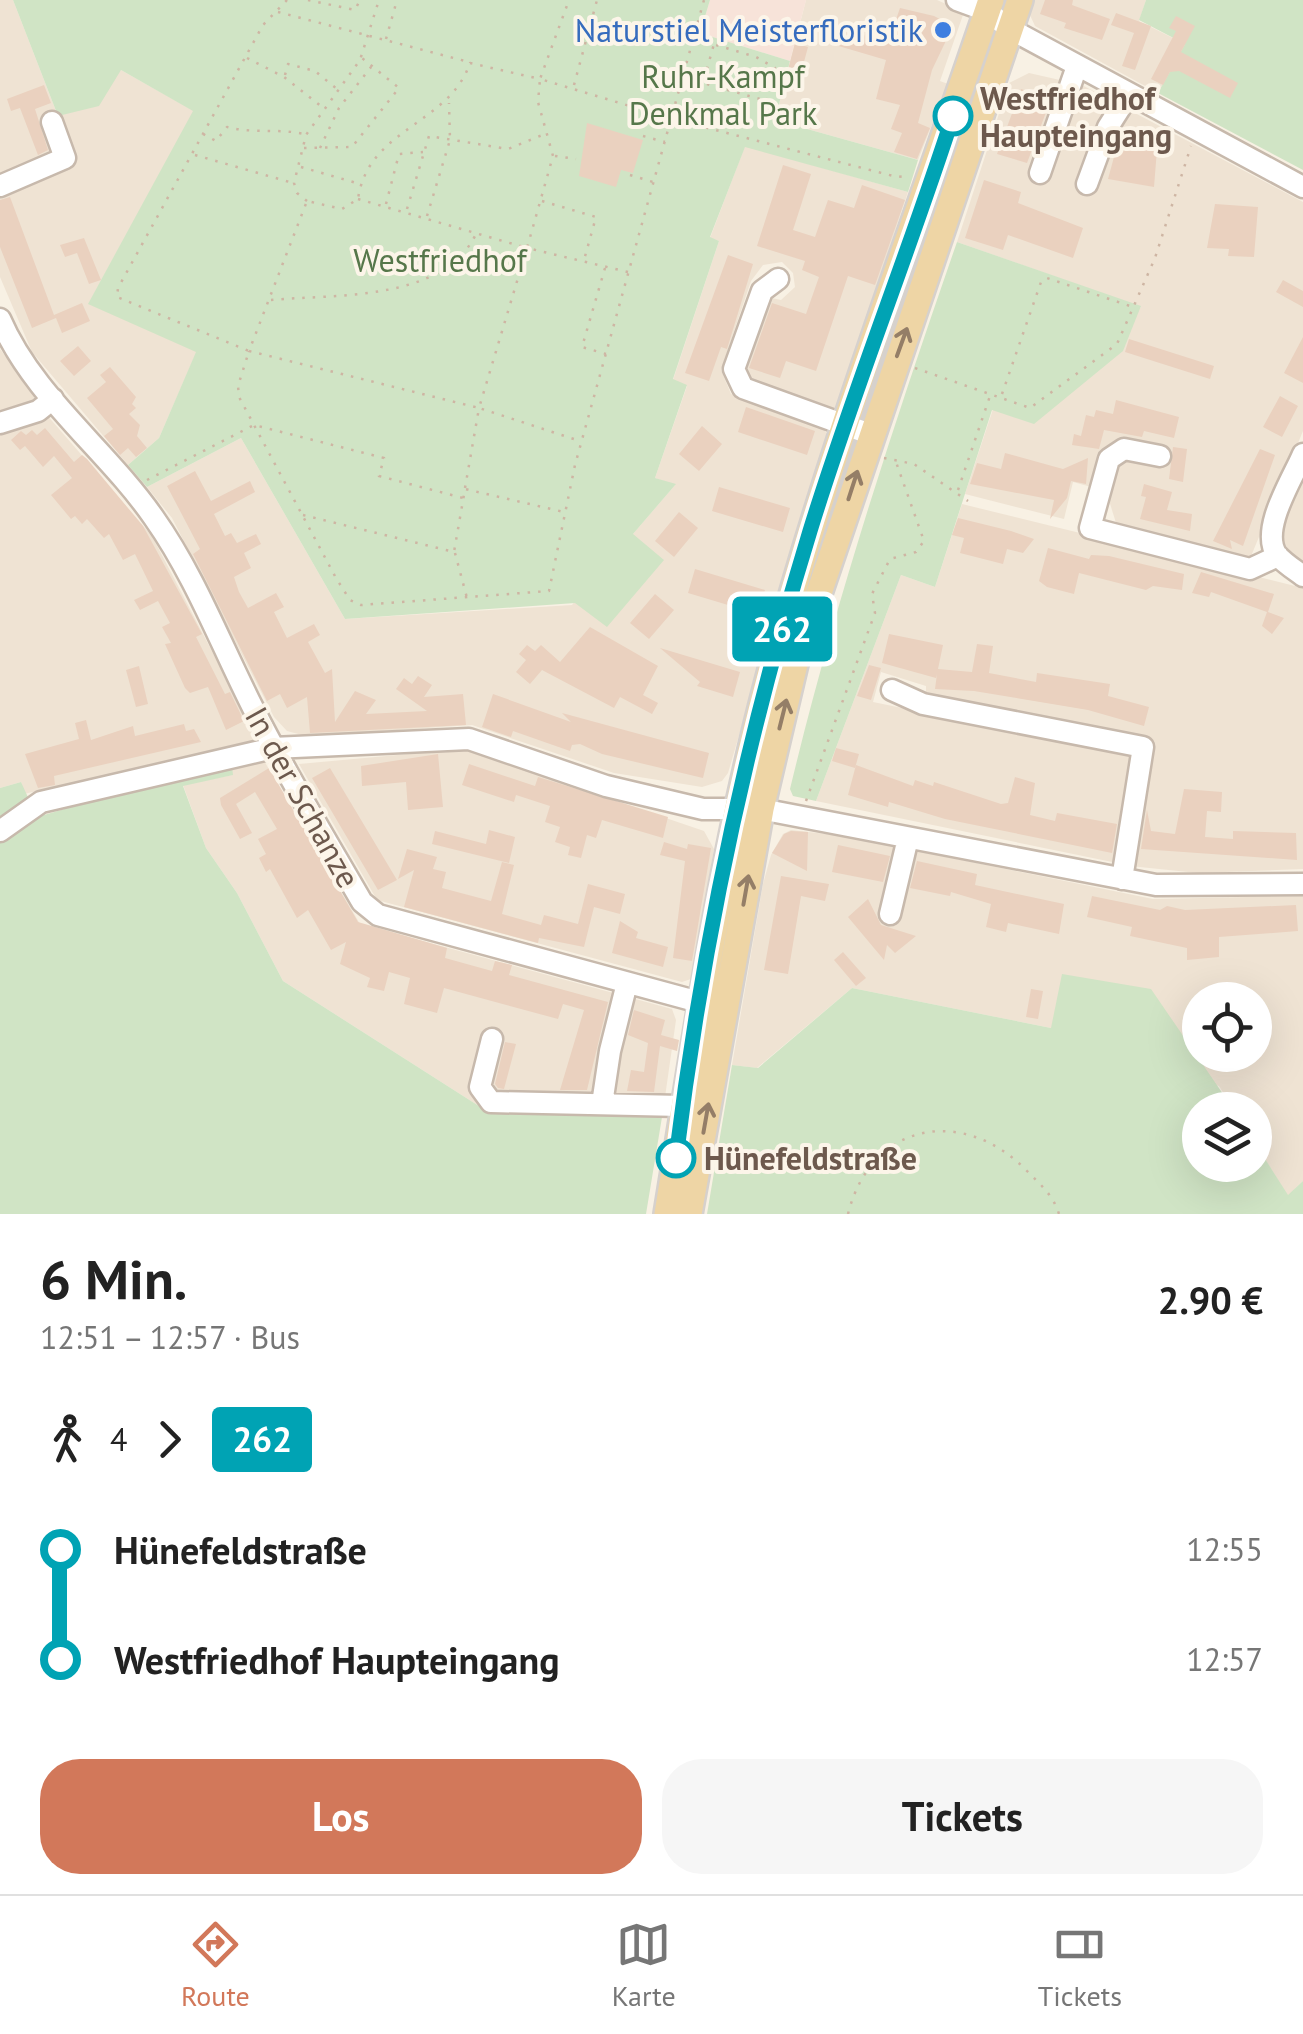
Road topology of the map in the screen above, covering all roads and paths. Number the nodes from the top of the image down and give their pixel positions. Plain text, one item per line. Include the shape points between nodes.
1 (288, 0) edge
2 (308, 0) edge
3 (360, 0) edge
4 (379, 0) edge
5 (396, 0) edge
6 (569, 0) edge
7 (598, 0) edge
8 (704, 0) edge
9 (957, 0) edge
10 (1020, 0) edge
11 (989, 5) edge
12 (278, 12) junction
13 (1010, 29) junction
14 (370, 37) junction
15 (694, 38) junction
16 (386, 41) junction
17 (714, 44) junction
18 (361, 57) junction
19 (245, 58) junction
20 (470, 63) junction
21 (372, 66) junction
22 (1077, 66) junction
23 (284, 77) junction
24 (540, 79) junction
25 (573, 87) junction
26 (340, 88) junction
27 (350, 94) junction
28 (1129, 94) junction
29 (449, 102) junction
30 (322, 107) junction
31 (673, 119) junction
32 (52, 122) dead end
33 (1196, 130) junction
34 (546, 133) junction
35 (203, 134) junction
36 (306, 135) junction
37 (643, 136) dead end
38 (450, 140) junction
39 (666, 142) junction
40 (303, 148) junction
41 (320, 149) junction
42 (424, 152) junction
43 (193, 155) junction
44 (553, 156) junction
45 (576, 159) dead end
46 (300, 167) junction
47 (1040, 173) dead end
48 (630, 176) dead end
49 (654, 182) junction
50 (930, 182) junction
51 (294, 183) junction
52 (360, 184) junction
53 (1086, 184) dead end
54 (0, 186) edge
55 (1303, 187) edge
56 (358, 198) junction
57 (540, 200) junction
58 (307, 201) junction
59 (386, 206) junction
60 (406, 212) junction
61 (427, 217) junction
62 (477, 233) junction
63 (527, 248) junction
64 (584, 262) junction
65 (605, 267) junction
66 (630, 273) junction
67 (778, 279) dead end
68 (269, 300) junction
69 (1134, 307) junction
70 (0, 318) edge
71 (248, 351) junction
72 (606, 354) junction
73 (895, 362) junction
74 (991, 393) junction
75 (1002, 396) junction
76 (53, 399) junction
77 (480, 408) junction
78 (0, 423) edge
79 (254, 426) junction
80 (860, 436) junction
81 (582, 442) junction
82 (1303, 454) edge
83 (1160, 456) dead end
84 (896, 462) junction
85 (130, 489) junction
86 (465, 489) junction
87 (957, 491) junction
88 (466, 499) junction
89 (968, 501) dead end
90 (565, 512) junction
91 (302, 515) junction
92 (454, 552) junction
93 (1278, 556) junction
94 (1303, 576) edge
95 (467, 598) junction
96 (892, 690) dead end
97 (273, 748) junction
98 (749, 808) junction
99 (802, 818) junction
100 (0, 831) edge
101 (908, 838) junction
102 (1122, 879) junction
103 (1303, 884) edge
104 (890, 914) dead end
105 (628, 984) junction
106 (699, 1002) junction
107 (492, 1038) dead end
108 (602, 1104) junction
109 (682, 1106) junction
110 (667, 1214) edge
111 (689, 1214) edge
112 (848, 1214) edge
113 (1059, 1214) edge

1 - 12 path
2 - 3 path via 355,10
4 - 14 path
5 - 16 path
6 - 24 path
7 - 25 path
8 - 15 path
9 - 11 street
10 - 13 main road
11 - 13 street
11 - 50 main road
12 - 14 path
12 - 19 path
13 - 22 street
73 -> 13 main road
14 - 16 path
14 - 18 path
15 - 17 path
15 - 31 path
16 - 20 path
17 - 17 path via 775,68 767,100 703,82
18 - 21 path
18 - 26 path
19 - 23 path
19 - 35 path
20 - 24 path
20 - 29 path
21 - 27 path
21 - 41 path via 399,88 352,147
22 - 28 street
22 - 47 street
23 - 26 path via 288,64
23 - 30 path
24 - 25 path
24 - 34 path
25 - 31 path
26 - 27 path
26 - 30 path
27 - 41 path
28 - 33 street
28 - 53 street
29 - 38 path
29 - 52 path via 397,133
30 - 36 path
31 - 39 path
31 - 50 path
32 - 54 street via 65,158
33 - 55 street
33 - 69 path
34 - 38 path via 508,149
34 - 44 path
35 - 36 path via 216,141 226,127 259,136
35 - 43 path
36 - 40 path
37 - 39 path
38 - 42 path via 428,136
38 - 61 path
39 - 49 path
40 - 41 path
40 - 46 path
42 - 59 path via 399,154
42 - 60 path
43 - 51 path
43 - 71 path via 118,296
44 - 45 path
44 - 57 path
46 - 51 path
46 - 52 path
48 - 49 path
49 - 66 path
50 - 80 main road
51 - 58 path
52 - 56 path
56 - 58 path via 342,209
56 - 59 path
57 - 63 path
57 - 64 path via 596,217
58 - 68 path
59 - 60 path
60 - 61 path
61 - 62 path
62 - 63 path
62 - 68 path via 466,254 406,286
63 - 64 path
63 - 77 path
64 - 65 path
65 - 66 path
65 - 72 path via 582,347
66 - 72 path
67 - 80 street via 762,291 734,369 737,382
68 - 71 path
69 - 75 path via 1117,344 1038,405
69 - 75 path via 1046,278
70 - 76 street, In der Schanze
71 - 77 path
71 - 79 path via 238,386
72 - 81 path
73 - 74 path
73 - 80 main road
74 - 75 path
74 - 87 path
76 - 78 street
76 - 85 street, In der Schanze
77 - 81 path
77 - 86 path
79 - 85 path
79 - 88 path via 384,458 379,476
79 - 91 path
80 - 84 path
80 - 98 main road via 805,546
81 - 90 path
82 - 93 street via 1274,524
83 - 93 street via 1124,449 1109,459 1090,528 1250,569
84 - 87 path via 914,464
84 - 99 path via 924,541 916,552 890,559 872,594 875,613
85 - 97 street, In der Schanze via 179,556
86 - 88 path
86 - 90 path
87 - 89 path
88 - 92 path
90 - 95 path via 549,591
91 - 92 path
91 - 95 path via 354,604
92 - 95 path
93 - 94 street
96 - 102 street via 923,704 1144,747
97 - 98 street via 469,739 606,786 703,809
97 - 100 street via 41,802
97 - 105 street, In der Schanze via 362,902 378,914
98 - 99 street
98 - 106 main road
111 -> 98 main road
99 - 101 street
101 - 102 street
101 - 104 street
102 - 103 street via 1201,888
105 - 106 street, In der Schanze
105 - 108 street
106 - 109 main road
107 - 108 street via 480,1087 491,1102
108 - 109 street
109 - 110 main road
112 - 113 path via 856,1181 896,1143 944,1127 1002,1145 1054,1198

